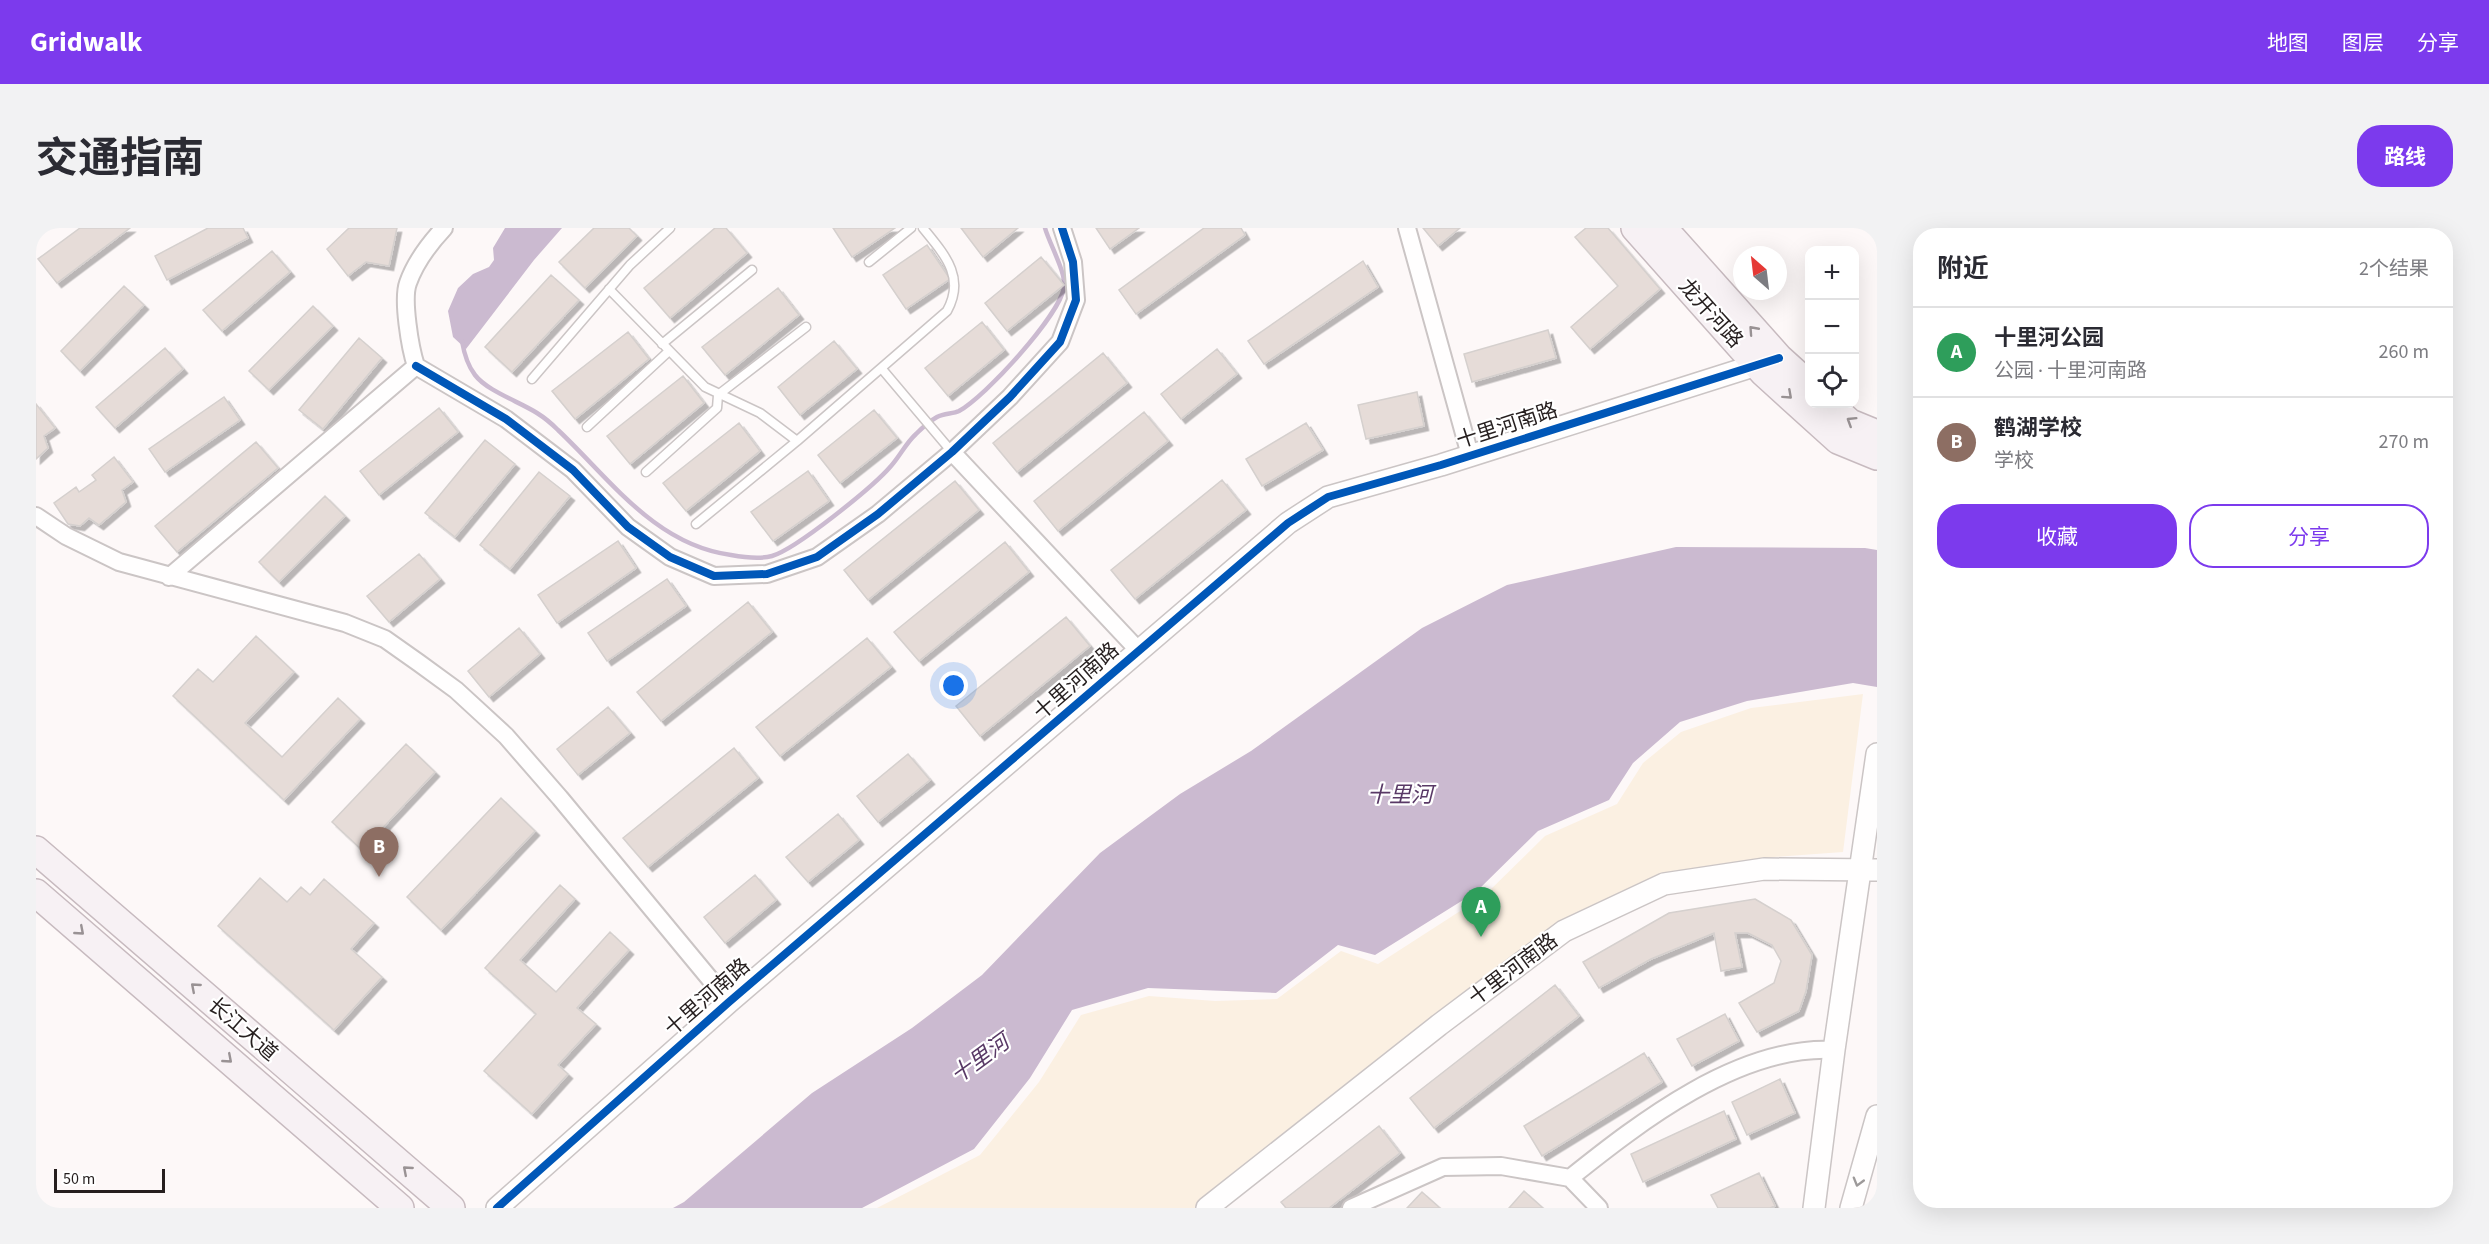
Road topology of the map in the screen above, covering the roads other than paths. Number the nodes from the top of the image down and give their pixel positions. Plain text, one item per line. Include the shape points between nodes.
1 (444, 228) edge
2 (670, 228) edge
3 (911, 228) edge
4 (923, 228) edge
5 (1062, 228) edge
6 (1407, 228) edge
7 (1635, 228) edge
8 (1663, 228) edge
9 (869, 262) dead end
10 (752, 270) dead end
11 (609, 289) junction
12 (806, 327) dead end
13 (666, 347) junction
14 (1768, 362) junction
15 (416, 366) junction
16 (882, 369) junction
17 (532, 379) dead end
18 (1805, 384) edge
19 (718, 395) junction
20 (1833, 408) edge
21 (587, 427) dead end
22 (1877, 434) edge
23 (797, 441) junction
24 (952, 452) junction
25 (1470, 455) junction
26 (1877, 456) edge
27 (646, 472) dead end
28 (36, 516) edge
29 (696, 524) dead end
30 (169, 577) junction
31 (1139, 651) junction
32 (1877, 754) edge
33 (36, 850) edge
34 (1868, 870) edge
35 (36, 893) edge
36 (729, 1002) junction
37 (1834, 1050) junction
38 (1877, 1116) edge
39 (1570, 1178) junction
40 (400, 1208) edge
41 (451, 1208) edge
42 (497, 1208) edge
43 (1207, 1208) edge
44 (1351, 1208) edge
45 (1599, 1208) edge
46 (1814, 1208) edge
47 (1851, 1208) edge

1 - 15 street via 407,284 408,341
2 - 11 lane
3 - 9 lane
4 - 16 lane via 952,271 954,299 947,311
5 - 24 street via 1073,262 1076,300 1060,342
6 - 25 street
7 - 14 main road, 龙开河路
14 -> 8 main road, 龙开河路
10 - 13 lane
11 - 13 lane
11 - 17 lane
12 - 19 lane
13 - 19 lane
13 - 21 lane
14 - 18 main road, 龙开河路
14 - 25 street, 十里河南路
14 -> 26 main road, 龙开河路 via 1838,440
15 - 24 street via 506,419 573,470 628,527 670,557 714,576 766,574 817,557 878,514
15 - 30 street
16 - 23 lane
16 - 24 lane
19 - 23 lane via 760,413
19 - 27 lane via 717,408
22 -> 20 main road via 1850,423
23 - 29 lane
24 - 31 street
25 - 31 street, 十里河南路 via 1328,497 1288,523
28 - 30 street via 119,562
30 - 36 street via 345,623 385,639 456,690 506,736
31 - 36 street, 十里河南路
32 - 34 street
41 -> 33 main road, 长江大道
34 - 37 street
34 - 43 street, 十里河南路 via 1764,869 1664,884 1564,931
35 -> 40 main road, 长江大道
36 - 42 street, 十里河南路
37 - 39 street via 1811,1048 1769,1059 1696,1089 1618,1140
37 - 46 street
38 -> 47 street
39 - 44 street via 1501,1166 1443,1167
39 - 45 street

